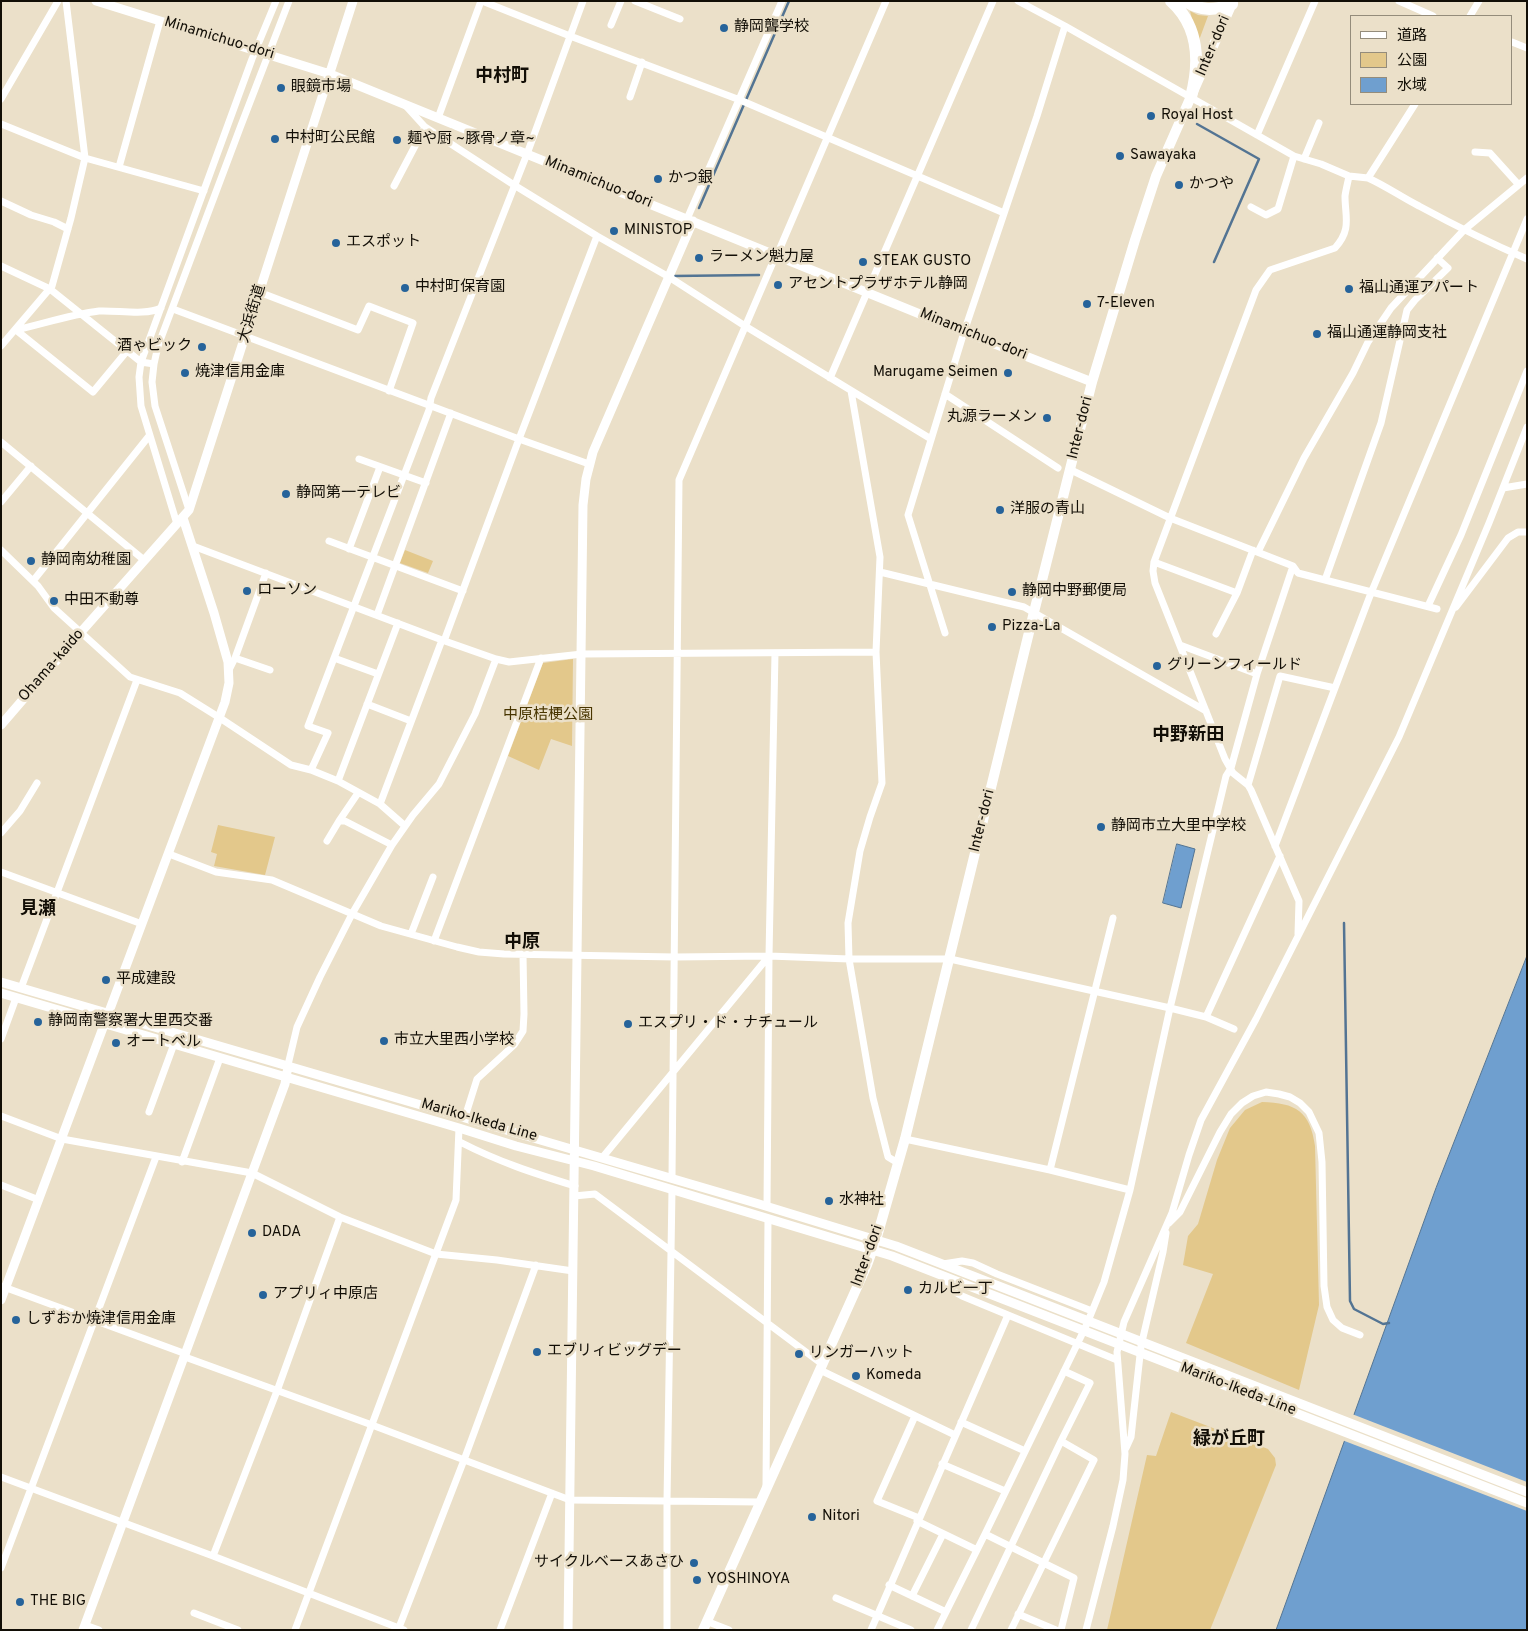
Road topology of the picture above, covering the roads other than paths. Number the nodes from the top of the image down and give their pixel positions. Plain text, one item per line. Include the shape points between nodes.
1 (58, 1) edge
2 (66, 1) edge
3 (96, 1) edge
4 (276, 1) edge
5 (289, 1) edge
6 (353, 1) edge
7 (481, 1) edge
8 (583, 1) edge
9 (621, 1) edge
10 (635, 1) edge
11 (782, 1) edge
12 (886, 1) edge
13 (993, 1) edge
14 (1171, 1) edge
15 (1185, 1) edge
16 (1315, 1) edge
17 (1399, 1) edge
18 (1479, 1) edge
19 (1021, 2) edge
20 (1233, 3) edge
21 (1431, 15) edge
22 (1471, 15) edge
23 (680, 19) dead end
24 (160, 21) junction
25 (611, 25) dead end
26 (1065, 26) junction
27 (570, 36) junction
28 (1513, 42) edge
29 (1527, 48) edge
30 (256, 51) junction
31 (268, 55) junction
32 (642, 62) junction
33 (330, 74) junction
34 (630, 97) dead end
35 (1192, 98) junction
36 (1, 99) edge
37 (741, 100) junction
38 (405, 104) junction
39 (1415, 105) edge
40 (438, 118) junction
41 (1319, 123) dead end
42 (1, 124) edge
43 (425, 127) junction
44 (1257, 135) junction
45 (827, 137) junction
46 (1475, 152) dead end
47 (527, 154) junction
48 (1294, 156) junction
49 (85, 158) junction
50 (1304, 159) junction
51 (119, 167) junction
52 (918, 176) junction
53 (1350, 176) junction
54 (1368, 178) junction
55 (1527, 178) edge
56 (1518, 184) junction
57 (514, 185) junction
58 (394, 186) dead end
59 (204, 191) junction
60 (1, 201) edge
61 (1251, 207) dead end
62 (1004, 213) junction
63 (1527, 219) edge
64 (690, 220) junction
65 (68, 229) junction
66 (1464, 230) junction
67 (597, 236) junction
68 (1512, 252) junction
69 (776, 255) junction
70 (1437, 258) junction
71 (1527, 259) edge
72 (1, 266) edge
73 (669, 276) junction
74 (50, 289) junction
75 (259, 292) junction
76 (868, 292) junction
77 (161, 308) junction
78 (173, 309) junction
79 (82, 315) junction
80 (745, 326) junction
81 (16, 330) junction
82 (964, 332) junction
83 (246, 336) junction
84 (1, 346) edge
85 (127, 351) junction
86 (141, 362) junction
87 (154, 364) junction
88 (1527, 371) edge
89 (830, 378) junction
90 (1092, 382) junction
91 (389, 391) junction
92 (852, 391) junction
93 (945, 394) junction
94 (430, 405) junction
95 (451, 413) junction
96 (1527, 427) edge
97 (150, 436) junction
98 (518, 439) junction
99 (931, 439) junction
100 (1, 442) edge
101 (359, 459) dead end
102 (589, 464) junction
103 (31, 466) junction
104 (380, 467) junction
105 (1058, 468) dead end
106 (1071, 470) junction
107 (1508, 474) junction
108 (404, 475) junction
109 (426, 483) junction
110 (1526, 484) edge
111 (1503, 488) junction
112 (1, 502) edge
113 (88, 513) junction
114 (183, 517) junction
115 (1170, 518) junction
116 (1527, 532) edge
117 (329, 541) dead end
118 (193, 546) junction
119 (349, 549) junction
120 (1, 550) edge
121 (1256, 551) junction
122 (373, 558) junction
123 (144, 560) junction
124 (1154, 562) junction
125 (395, 566) junction
126 (1293, 566) junction
127 (880, 572) junction
128 (266, 573) junction
129 (1325, 580) junction
130 (33, 581) junction
131 (931, 585) junction
132 (463, 591) junction
133 (1372, 592) junction
134 (1236, 593) junction
135 (354, 606) junction
136 (1428, 606) junction
137 (1437, 608) dead end
138 (1452, 611) junction
139 (1034, 612) junction
140 (377, 615) junction
141 (398, 623) junction
142 (81, 632) junction
143 (945, 633) dead end
144 (1216, 634) dead end
145 (443, 640) junction
146 (1180, 645) junction
147 (876, 652) junction
148 (775, 653) junction
149 (582, 654) junction
150 (678, 654) junction
151 (235, 658) junction
152 (334, 658) junction
153 (496, 658) junction
154 (541, 658) junction
155 (229, 670) junction
156 (270, 670) dead end
157 (378, 674) junction
158 (1257, 674) junction
159 (137, 680) junction
160 (1336, 688) junction
161 (367, 704) junction
162 (1206, 711) junction
163 (220, 718) junction
164 (411, 721) junction
165 (1, 725) edge
166 (1231, 768) junction
167 (311, 770) junction
168 (338, 781) junction
169 (37, 784) dead end
170 (1248, 785) junction
171 (358, 793) junction
172 (380, 804) junction
173 (340, 821) junction
174 (405, 826) junction
175 (1, 833) edge
176 (327, 841) dead end
177 (392, 845) junction
178 (1275, 846) junction
179 (169, 854) junction
180 (1280, 856) junction
181 (1, 872) edge
182 (433, 877) dead end
183 (57, 893) junction
184 (352, 914) junction
185 (1113, 918) dead end
186 (142, 924) junction
187 (411, 934) junction
188 (1298, 936) junction
189 (434, 941) junction
190 (523, 954) junction
191 (576, 955) junction
192 (769, 956) junction
193 (675, 957) junction
194 (849, 959) junction
195 (950, 959) junction
196 (1, 982) edge
197 (21, 988) junction
198 (1096, 991) junction
199 (1, 994) edge
200 (16, 998) junction
201 (1170, 1008) junction
202 (108, 1014) junction
203 (1206, 1017) junction
204 (105, 1024) junction
205 (1234, 1029) dead end
206 (1, 1039) edge
207 (174, 1044) junction
208 (220, 1058) junction
209 (287, 1072) junction
210 (673, 1072) junction
211 (149, 1112) dead end
212 (1, 1116) edge
213 (465, 1117) junction
214 (459, 1128) junction
215 (62, 1139) junction
216 (905, 1139) junction
217 (460, 1142) junction
218 (575, 1150) junction
219 (156, 1157) junction
220 (602, 1158) junction
221 (575, 1161) junction
222 (182, 1162) junction
223 (898, 1163) junction
224 (1050, 1170) junction
225 (252, 1173) junction
226 (672, 1178) junction
227 (1, 1185) edge
228 (574, 1186) junction
229 (672, 1190) junction
230 (1130, 1190) junction
231 (574, 1196) junction
232 (39, 1200) junction
233 (767, 1206) junction
234 (340, 1217) junction
235 (768, 1219) junction
236 (1166, 1226) junction
237 (874, 1245) junction
238 (670, 1250) junction
239 (436, 1254) junction
240 (943, 1264) junction
241 (536, 1265) junction
242 (954, 1268) joint
243 (573, 1271) junction
244 (945, 1276) junction
245 (4, 1286) edge
246 (1, 1300) edge
247 (1092, 1311) junction
248 (1008, 1315) junction
249 (95, 1320) junction
250 (767, 1323) junction
251 (1360, 1336) dead end
252 (1078, 1343) junction
253 (630, 1345) dead end
254 (670, 1346) junction
255 (186, 1355) junction
256 (1117, 1360) junction
257 (821, 1367) junction
258 (1064, 1371) junction
259 (277, 1390) junction
260 (915, 1416) junction
261 (961, 1422) junction
262 (372, 1425) junction
263 (955, 1435) junction
264 (1061, 1441) junction
265 (1125, 1450) junction
266 (1025, 1451) junction
267 (464, 1460) junction
268 (942, 1464) junction
269 (1, 1477) edge
270 (32, 1488) junction
271 (766, 1489) junction
272 (1005, 1491) junction
273 (1527, 1492) edge
274 (552, 1493) junction
275 (570, 1500) junction
276 (667, 1501) junction
277 (760, 1502) junction
278 (1527, 1503) edge
279 (918, 1520) junction
280 (122, 1522) junction
281 (944, 1534) junction
282 (985, 1534) junction
283 (1010, 1548) junction
284 (978, 1550) junction
285 (213, 1556) junction
286 (1043, 1564) junction
287 (1, 1568) edge
288 (889, 1585) junction
289 (308, 1593) junction
290 (912, 1596) junction
291 (836, 1598) dead end
292 (946, 1612) junction
293 (194, 1613) dead end
294 (1018, 1614) junction
295 (877, 1616) junction
296 (704, 1625) edge
297 (84, 1627) edge
298 (400, 1629) edge
299 (99, 1630) edge
300 (238, 1630) edge
301 (295, 1630) edge
302 (500, 1630) edge
303 (568, 1630) edge
304 (667, 1630) edge
305 (729, 1630) edge
306 (871, 1630) edge
307 (911, 1630) edge
308 (937, 1630) edge
309 (971, 1630) edge
310 (1011, 1630) edge
311 (1056, 1630) edge
312 (1062, 1630) edge
313 (1086, 1630) edge

1 - 36 street
2 - 49 street
3 - 24 street, Minamichuo-dori
4 - 30 street
5 - 31 street
6 - 33 street, 大浜街道
7 - 27 street
7 - 40 street
8 - 27 street
9 - 25 street
10 - 23 street
11 - 37 street
12 - 45 street
13 - 52 street
14 - 35 highway via 1186,19 1195,46 1196,77
15 - 20 highway via 1204,10
16 - 44 street
17 - 21 street
18 - 22 street
19 - 26 street
20 - 35 main road, Inter-dori
24 - 30 street, Minamichuo-dori
24 - 51 street
26 - 35 street
26 - 62 street
27 - 32 street
27 - 47 street
28 - 29 street
30 - 31 street, Minamichuo-dori
30 - 59 street
31 - 33 street, Minamichuo-dori
31 - 78 street
32 - 34 street
32 - 37 street
33 - 38 street, Minamichuo-dori
33 - 75 street, 大浜街道
35 - 44 street
35 - 90 main road, Inter-dori via 1156,176
37 - 45 street
37 - 64 street
38 - 40 street, Minamichuo-dori
38 - 43 street
39 - 54 street
40 - 47 street, Minamichuo-dori
41 - 50 street
42 - 49 street
43 - 57 street
43 - 58 street
44 - 48 street
45 - 52 street
45 - 69 street
46 - 56 street via 1490,153
47 - 57 street
47 - 64 street, Minamichuo-dori
48 - 50 street
48 - 61 street via 1278,209 1266,215
49 - 51 street
49 - 65 street
50 - 53 street
51 - 59 street
52 - 62 street
52 - 76 street
53 - 54 street
53 - 115 street via 1345,194 1347,223 1340,243 1335,248 1270,270 1256,290
54 - 66 street
55 - 56 street
56 - 66 street
57 - 67 street
57 - 94 street
59 - 77 street
60 - 65 street
62 - 82 street
63 - 68 street
64 - 69 street, Minamichuo-dori
64 - 73 street
65 - 74 street
66 - 68 street
66 - 70 street
67 - 73 street
67 - 98 street
68 - 71 street
68 - 133 street
69 - 76 street, Minamichuo-dori
69 - 80 street
70 - 121 street via 1392,308 1368,342
70 - 129 street via 1448,268 1407,310 1381,423
72 - 74 street
73 - 80 street
73 - 102 street
74 - 79 street
74 - 81 street
75 - 83 street, 大浜街道
75 - 91 street via 358,330 369,306 413,323
76 - 82 street, Minamichuo-dori
76 - 89 street
77 - 79 street via 148,312 117,310
77 - 86 street
78 - 83 street
78 - 87 street
79 - 81 street
79 - 85 street
80 - 89 street
80 - 150 street via 679,480
81 - 84 street
81 - 85 street via 93,392
82 - 90 street, Minamichuo-dori
82 - 93 street
83 - 91 street
83 - 114 street, 大浜街道
85 - 86 street
86 - 87 street
86 - 97 street via 138,392
87 - 114 street via 155,406
88 - 136 street
89 - 92 street
90 - 106 main road, Inter-dori
91 - 94 street
92 - 99 street
92 - 127 street
93 - 99 street
93 - 105 street
94 - 95 street
94 - 108 street
95 - 98 street
95 - 109 street
96 - 107 street
97 - 113 street
97 - 114 street
98 - 102 street
98 - 132 street
99 - 131 street via 908,515
100 - 103 street
101 - 104 street
102 - 149 street via 583,506
103 - 112 street
103 - 113 street
104 - 108 street
104 - 119 street
106 - 115 street
106 - 139 main road, Inter-dori
107 - 110 street
107 - 111 street
108 - 109 street
108 - 122 street
109 - 125 street
110 - 111 street
111 - 138 street
113 - 123 street
113 - 130 street
114 - 118 street
114 - 123 street, Ohama-kaido
115 - 121 street
115 - 124 street
116 - 138 street via 1518,532 1508,538
117 - 119 street
118 - 128 street
118 - 155 street
119 - 122 street
120 - 130 street
121 - 126 street
121 - 134 street
122 - 125 street
122 - 135 street
123 - 142 street, Ohama-kaido
124 - 134 street
124 - 146 street via 1155,582
125 - 132 street
125 - 140 street
126 - 129 street via 1298,573
126 - 158 street
127 - 131 street
127 - 147 street
128 - 135 street
128 - 151 street
129 - 133 street
130 - 142 street via 54,608
131 - 139 street
131 - 143 street
132 - 145 street
133 - 136 street
133 - 160 street
134 - 144 street
135 - 140 street
135 - 152 street
136 - 137 street
138 - 188 street via 1399,737
139 - 162 street
139 - 195 main road, Inter-dori
140 - 141 street
141 - 145 street
141 - 157 street
142 - 159 street
142 - 165 street, Ohama-kaido
145 - 153 street
145 - 164 street
146 - 158 street
146 - 162 street
147 - 148 street
147 - 194 street via 882,783 860,851 848,923
148 - 150 street
148 - 192 street
149 - 150 street
149 - 154 street
149 - 191 street
150 - 193 street
151 - 155 street
151 - 156 street
152 - 157 street
152 - 167 street via 308,726 328,733
153 - 154 street via 509,662
153 - 174 street via 475,714 439,784
154 - 189 street
155 - 163 street via 228,693
157 - 161 street
158 - 166 street
159 - 163 street via 180,693
159 - 183 street
160 - 170 street via 1280,676
160 - 178 street
161 - 164 street
161 - 168 street
162 - 166 street
163 - 167 street via 291,765
163 - 179 street
164 - 172 street
166 - 170 street
166 - 201 street via 1226,776
167 - 168 street
168 - 171 street
169 - 175 street
170 - 178 street
171 - 172 street
171 - 173 street
172 - 174 street
173 - 176 street
173 - 177 street
174 - 177 street
177 - 184 street
178 - 180 street
179 - 184 street via 216,872 272,880
179 - 186 street
180 - 188 street via 1300,901
180 - 203 street
181 - 183 street
182 - 187 street
183 - 186 street
183 - 197 street
184 - 187 street
184 - 209 street via 297,1027
185 - 198 street
186 - 202 street
187 - 189 street
188 - 236 street via 1201,1120
189 - 190 street via 479,952
190 - 191 street
190 - 213 street via 523,1031 514,1046 477,1079
191 - 193 street
191 - 218 street
192 - 193 street
192 - 194 street
192 - 210 street
192 - 233 street
193 - 210 street
194 - 195 street
194 - 223 street via 873,1098 888,1157
195 - 198 street
195 - 216 main road, Inter-dori
196 - 197 street, Mariko-Ikeda Line
197 - 202 street, Mariko-Ikeda Line
198 - 201 street
198 - 224 street
199 - 200 street, Mariko-Ikeda Line
200 - 204 street, Mariko-Ikeda Line
200 - 206 street
201 - 203 street
201 - 230 street
202 - 204 street
202 - 209 street, Mariko-Ikeda Line
203 - 205 street
204 - 207 street, Mariko-Ikeda Line
204 - 215 street
207 - 208 street, Mariko-Ikeda Line
207 - 211 street
208 - 209 street, Mariko-Ikeda Line
208 - 222 street
209 - 213 street, Mariko-Ikeda Line
209 - 214 street, Mariko-Ikeda Line
209 - 225 street
210 - 220 street
210 - 226 street
212 - 215 street
213 - 218 street, Mariko-Ikeda Line
214 - 217 street
214 - 221 street, Mariko-Ikeda Line
215 - 219 street
215 - 232 street
216 - 223 main road, Inter-dori
216 - 224 street
217 - 228 street via 516,1168
217 - 239 street via 456,1200
218 - 220 street, Mariko-Ikeda Line
218 - 221 street
219 - 222 street
219 - 249 street
220 - 226 street, Mariko-Ikeda Line
221 - 228 street
221 - 229 street, Mariko-Ikeda Line
222 - 225 street
223 - 237 main road, Inter-dori
224 - 230 street
225 - 234 street
225 - 255 street
226 - 233 street, Mariko-Ikeda Line
227 - 232 street
228 - 231 street
229 - 235 street, Mariko-Ikeda Line
229 - 238 street
230 - 247 street via 1104,1282
231 - 238 street via 595,1194
231 - 243 street
232 - 245 street
233 - 237 street, Mariko-Ikeda Line
234 - 239 street
234 - 259 street
235 - 237 street, Mariko-Ikeda Line
235 - 250 street
236 - 251 street via 1180,1212 1231,1114 1253,1096 1266,1092 1290,1097 1309,1112 1319,1133 1327,1307 1333,1320 1342,1328
236 - 256 street via 1124,1322
236 - 265 street via 1141,1346 1131,1437
237 - 240 street, Mariko-Ikeda Line
237 - 244 street, Mariko-Ikeda Line
237 - 257 main road, Inter-dori
238 - 250 street
238 - 254 street
239 - 241 street
239 - 262 street
240 - 242 street, Mariko-Ikeda Line
240 - 247 street via 973,1263
241 - 243 street
241 - 267 street
242 - 273 street, Mariko-Ikeda-Line
243 - 275 street
244 - 248 street via 955,1292
244 - 278 street, Mariko-Ikeda-Line
245 - 246 street
245 - 249 street
247 - 252 street
248 - 252 street
248 - 261 street
249 - 255 street
249 - 270 street
250 - 257 street
250 - 271 street
252 - 256 street
252 - 258 street
253 - 254 street
254 - 276 street
255 - 259 street
255 - 280 street
256 - 265 street
257 - 260 street
257 - 271 main road, Inter-dori
258 - 264 street via 1090,1383
258 - 266 street
259 - 262 street
259 - 285 street
260 - 263 street
260 - 279 street via 877,1500
261 - 263 street
261 - 266 street
262 - 267 street
262 - 289 street
263 - 268 street
264 - 283 street
264 - 286 street via 1094,1460
265 - 313 street via 1114,1526
266 - 272 street
267 - 274 street
267 - 298 street
268 - 272 street
268 - 279 street
269 - 270 street
270 - 280 street
270 - 287 street
271 - 277 main road, Inter-dori
272 - 282 street
274 - 275 street
274 - 302 street
275 - 276 street
275 - 303 street
276 - 277 street
276 - 304 street
277 - 296 main road, Inter-dori
279 - 281 street
279 - 288 street
280 - 285 street
280 - 297 street
281 - 284 street
281 - 290 street
282 - 283 street
282 - 284 street
283 - 286 street
283 - 309 street
284 - 292 street
285 - 289 street
286 - 294 street
286 - 312 street via 1074,1578
288 - 290 street
288 - 295 street
289 - 298 street
289 - 301 street
290 - 292 street
291 - 295 street
292 - 308 street
293 - 300 street
294 - 310 street
294 - 311 street
295 - 306 street
295 - 307 street
296 - 305 street
297 - 299 street

